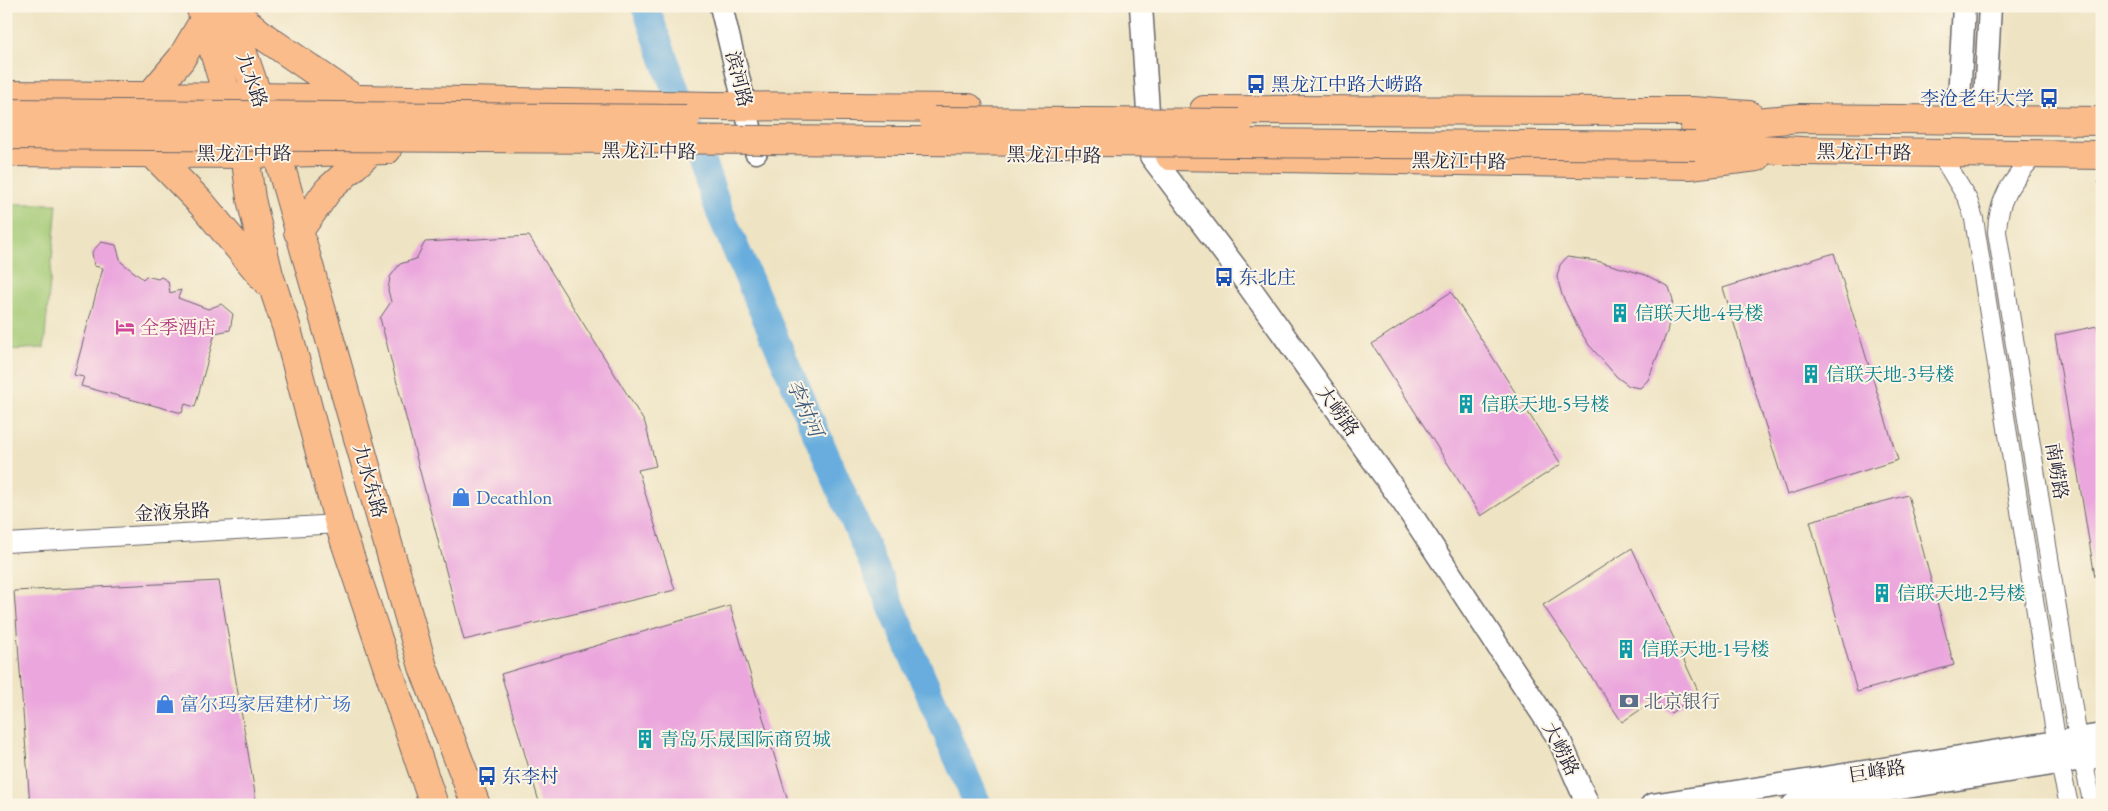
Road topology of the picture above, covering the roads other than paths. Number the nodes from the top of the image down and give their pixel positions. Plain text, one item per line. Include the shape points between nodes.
1 (721, 6) edge
2 (1141, 6) edge
3 (1964, 6) edge
4 (1990, 6) edge
5 (228, 7) edge
6 (202, 13) edge
7 (6, 96) edge
8 (150, 97) junction
9 (226, 97) junction
10 (257, 97) junction
11 (355, 99) junction
12 (746, 106) junction
13 (1147, 109) junction
14 (6, 113) edge
15 (1800, 118) junction
16 (1971, 119) junction
17 (2102, 121) edge
18 (6, 135) edge
19 (1695, 136) junction
20 (372, 150) junction
21 (1802, 151) junction
22 (6, 152) edge
23 (756, 152) junction
24 (152, 153) junction
25 (277, 153) junction
26 (1940, 153) junction
27 (2036, 153) junction
28 (244, 154) junction
29 (2102, 155) edge
30 (1151, 156) junction
31 (298, 232) junction
32 (274, 291) junction
33 (339, 524) junction
34 (6, 543) edge
35 (2102, 735) edge
36 (2076, 752) edge
37 (434, 805) edge
38 (476, 805) edge
39 (1588, 805) edge
40 (1652, 805) edge
41 (1793, 805) edge
42 (2069, 805) edge
43 (2093, 805) edge

1 - 12 street, 滨河路
2 - 13 street
3 - 16 street
4 - 16 street
5 - 10 main road, 九水路
5 - 11 main road via 266,38
6 - 8 main road via 181,59
6 - 9 main road, 九水路
7 - 8 main road, 黑龙江中路
8 - 9 main road, 黑龙江中路
9 - 10 main road, 黑龙江中路
9 - 28 main road, 九水路
10 - 11 main road, 黑龙江中路
10 - 25 main road, 九水路
11 - 12 main road, 黑龙江中路
12 - 13 main road, 黑龙江中路
12 - 23 street, 滨河路
13 - 15 main road, 黑龙江中路 via 1692,110
13 - 30 street
14 - 19 main road, 黑龙江中路, bridge
15 - 16 main road, 黑龙江中路
15 - 19 main road
16 - 17 main road, 黑龙江中路
18 - 19 main road, 黑龙江中路, bridge
19 - 21 main road
20 - 23 main road, 黑龙江中路
20 - 25 main road, 黑龙江中路
20 - 31 main road via 328,190
21 - 26 main road, 黑龙江中路
21 - 30 main road, 黑龙江中路 via 1690,165
22 - 24 main road, 黑龙江中路
23 - 30 main road, 黑龙江中路
24 - 28 main road, 黑龙江中路
24 - 32 main road via 228,232
25 - 28 main road, 黑龙江中路
25 - 31 main road, 九水东路
26 - 27 main road, 黑龙江中路
26 - 36 street, 南崂路 via 1968,200 1974,219
27 - 29 main road, 黑龙江中路
27 - 36 street, 南崂路 via 2001,201 1998,232
28 - 32 main road via 251,199
30 - 39 street, 大崂路 via 1238,271 1403,502 1559,739
31 - 38 main road, 九水东路 via 423,667
32 - 33 main road
33 - 34 street, 金液泉路
33 - 37 main road
35 - 36 street, 巨峰路
36 - 40 street, 巨峰路
36 - 41 street, 巨峰路
36 - 42 street, 南崂路
36 - 43 street, 南崂路

